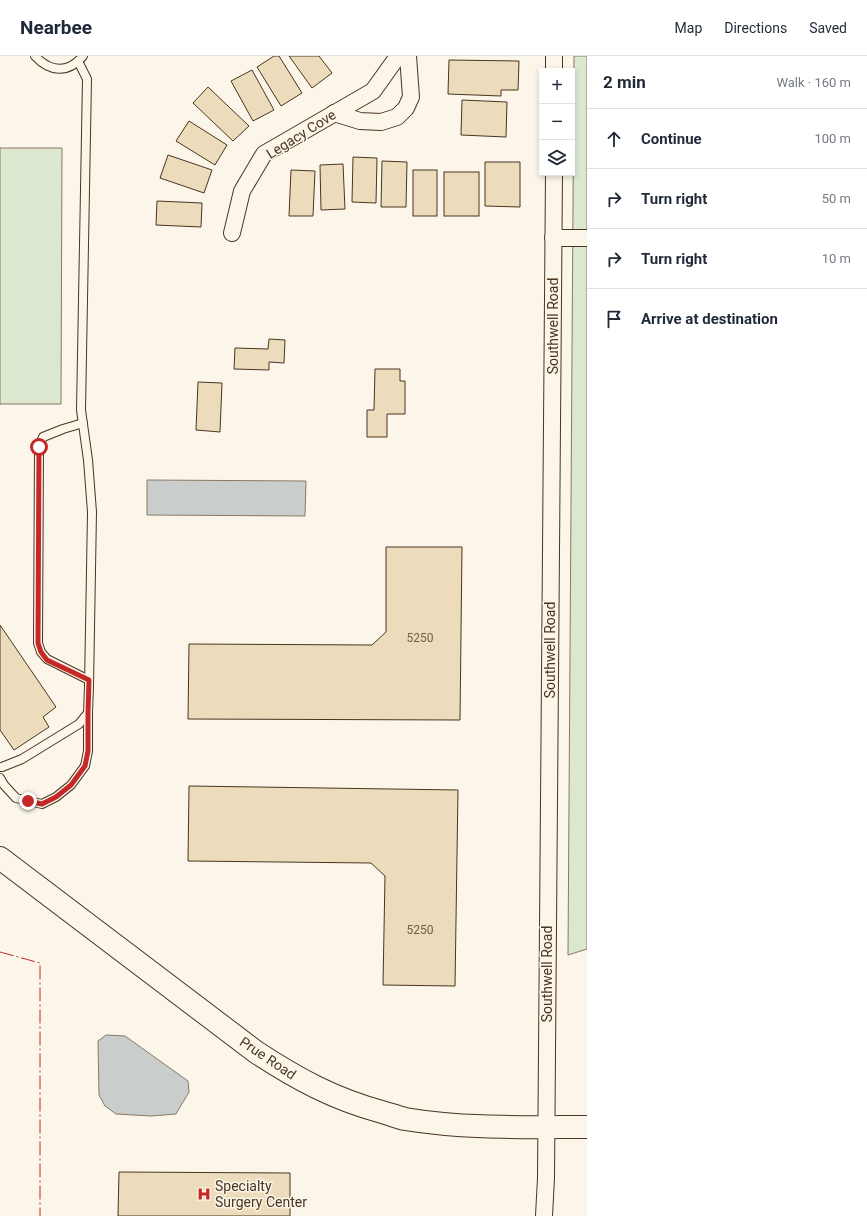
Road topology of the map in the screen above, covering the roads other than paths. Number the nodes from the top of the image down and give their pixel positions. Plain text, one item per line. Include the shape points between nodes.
1 (35, 56) edge
2 (398, 56) edge
3 (408, 56) edge
4 (554, 56) edge
5 (81, 59) edge
6 (554, 68) edge
7 (334, 112) junction
8 (554, 176) edge
9 (232, 233) dead end
10 (553, 238) junction
11 (587, 238) edge
12 (83, 424) junction
13 (89, 680) junction
14 (88, 713) junction
15 (0, 767) edge
16 (0, 778) edge
17 (0, 858) edge
18 (546, 1127) junction
19 (587, 1127) edge
20 (544, 1216) edge

1 - 5 lane via 51,68 60,69 70,67
2 - 7 street, Legacy Cove via 373,91
3 - 7 street via 411,97 397,118 381,122 360,121
4 - 6 street
5 - 12 lane via 87,79 81,410
7 - 9 street, Legacy Cove via 264,154 242,191
8 - 10 street, Southwell Road
10 - 11 street
10 - 18 street, Southwell Road
12 - 13 lane via 92,512
12 - 13 lane via 43,437 39,447 38,643 47,660
13 - 14 lane
14 - 15 lane via 79,724 22,759
14 - 16 lane via 88,751 85,766 71,785 56,797 42,804 16,798
17 - 18 main road, Prue Road via 256,1052 290,1074 327,1093 365,1108 404,1118 480,1126
18 - 19 main road, Prue Road
18 - 20 street, Southwell Road

